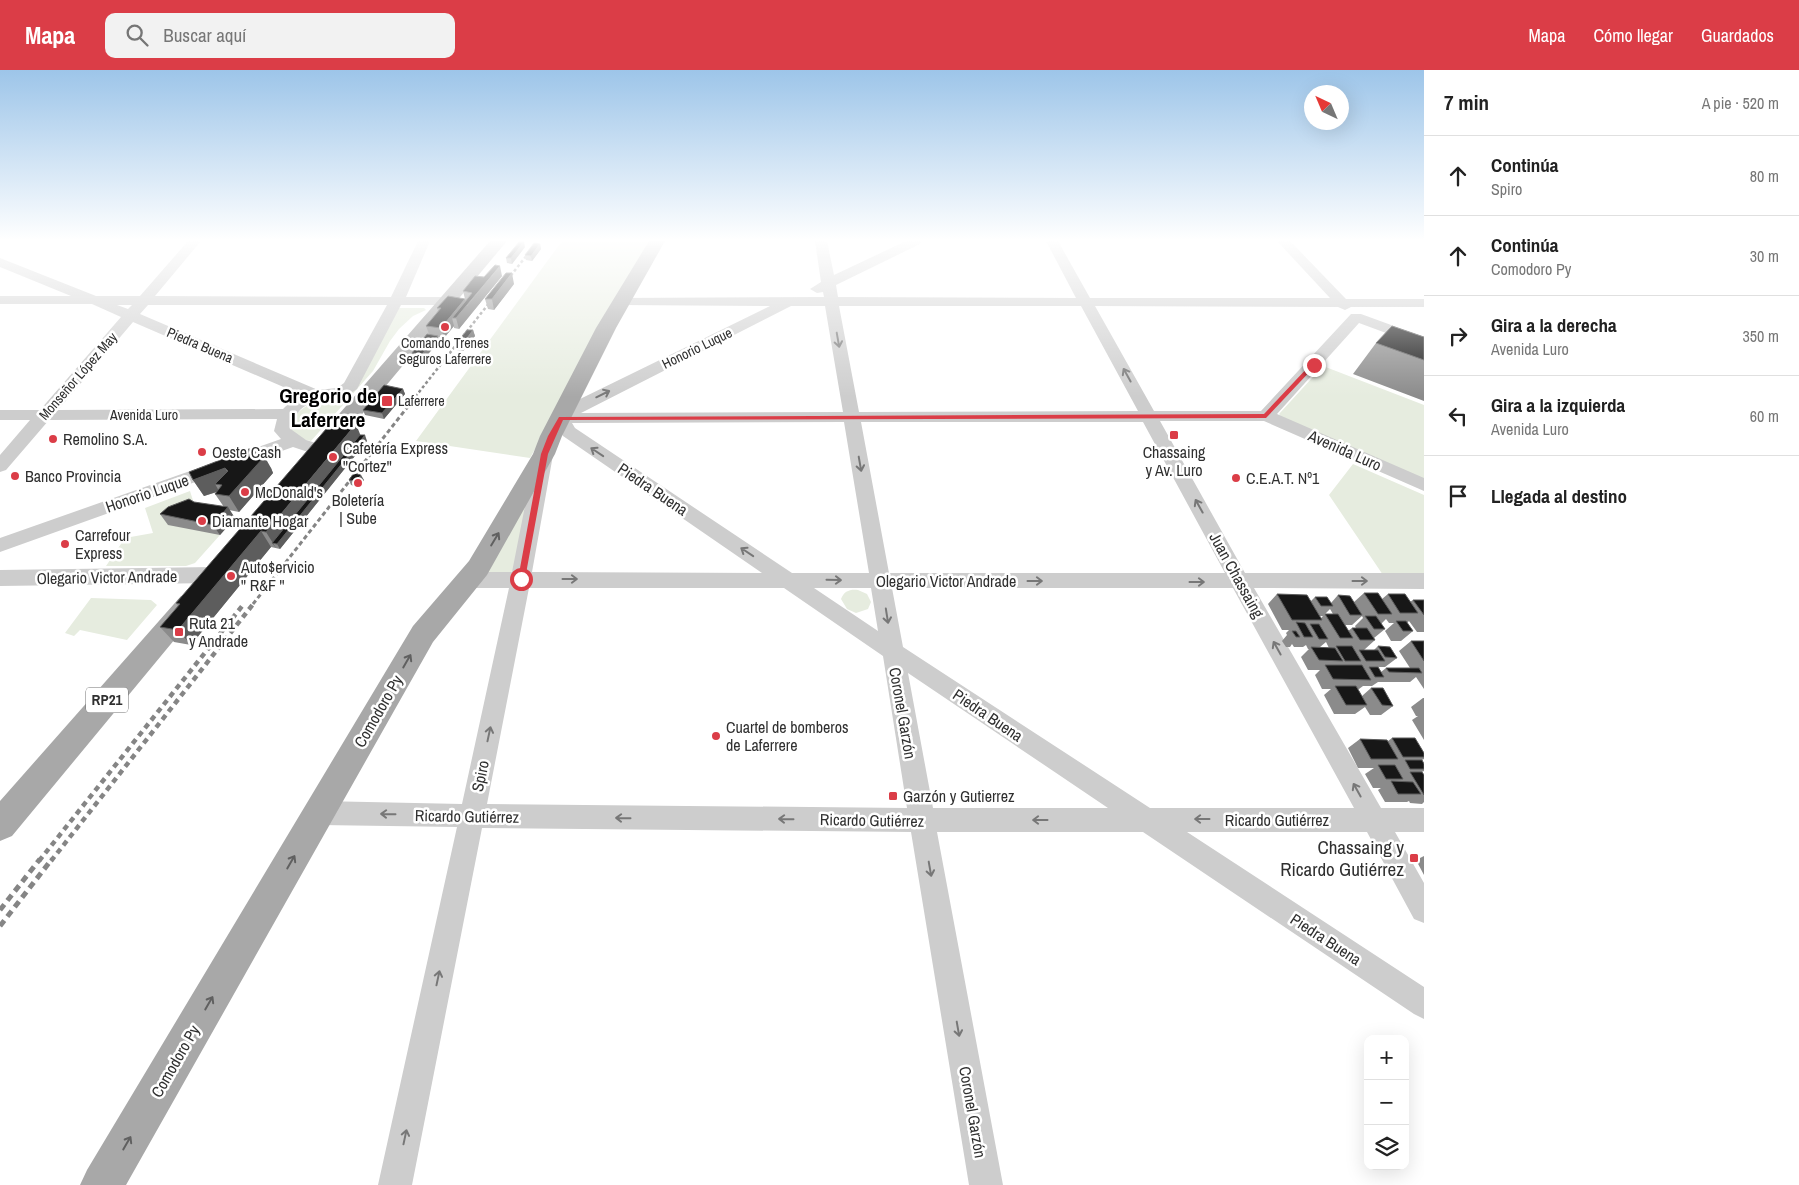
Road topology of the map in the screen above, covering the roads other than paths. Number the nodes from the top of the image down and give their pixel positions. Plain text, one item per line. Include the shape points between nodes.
1 (76, 293) edge
2 (149, 293) edge
3 (400, 293) edge
4 (455, 293) edge
5 (626, 293) edge
6 (808, 293) edge
7 (830, 293) edge
8 (1082, 293) edge
9 (1332, 293) edge
10 (0, 300) edge
11 (93, 300) junction
12 (142, 301) junction
13 (448, 301) junction
14 (621, 301) junction
15 (1087, 301) junction
16 (1340, 301) junction
17 (396, 302) junction
18 (789, 302) junction
19 (831, 302) junction
20 (1424, 303) edge
21 (130, 315) junction
22 (1356, 317) junction
23 (1424, 342) edge
24 (316, 395) junction
25 (288, 414) junction
26 (0, 415) edge
27 (45, 415) junction
28 (852, 416) junction
29 (1266, 416) junction
30 (561, 418) junction
31 (1151, 418) junction
32 (294, 441) junction
33 (320, 450) junction
34 (544, 454) junction
35 (0, 466) edge
36 (302, 471) edge
37 (1424, 485) edge
38 (0, 545) edge
39 (222, 565) joint
40 (0, 578) edge
41 (521, 579) junction
42 (787, 579) junction
43 (469, 580) junction
44 (881, 580) junction
45 (1424, 581) edge
46 (1240, 582) junction
47 (892, 651) junction
48 (320, 812) junction
49 (471, 816) junction
50 (3, 819) edge
51 (1145, 819) junction
52 (1373, 820) junction
53 (1424, 820) edge
54 (922, 821) junction
55 (1424, 909) edge
56 (1424, 1004) edge
57 (102, 1185) edge
58 (395, 1185) edge
59 (986, 1185) edge

1 - 11 street, Piedra Buena
2 - 12 street, Monseñor López May
3 - 17 street
4 - 13 main road
5 - 14 main road, Comodoro Py
6 - 18 street, Honorio Luque
7 - 19 street, Coronel Garzón
8 - 15 street, Juan Chassaing
9 - 16 street
10 - 11 street
11 - 12 street
11 - 21 street, Piedra Buena
12 - 17 street
12 - 21 street, Monseñor López May
13 - 17 street
13 - 33 main road
14 - 18 street
14 - 30 main road, Comodoro Py
15 - 16 street
15 - 19 street
31 -> 15 street, Juan Chassaing
16 - 20 street
16 - 22 street
17 - 24 street via 351,386 336,394
18 - 19 street
30 -> 18 street, Honorio Luque
19 -> 28 street, Coronel Garzón
21 - 24 street, Piedra Buena
21 - 27 street, Monseñor López May
22 - 23 street
22 - 29 street
24 - 25 street via 294,406
25 - 27 street, Avenida Luro
25 - 32 street via 283,431
26 - 27 street, Avenida Luro
27 - 35 street, Monseñor López May
28 - 30 street, Avenida Luro
28 - 31 street, Avenida Luro
28 -> 44 street, Coronel Garzón
29 - 31 street, Avenida Luro
29 - 37 street, Avenida Luro
30 - 34 main road, Comodoro Py
42 -> 30 street, Piedra Buena via 569,432
46 -> 31 street, Juan Chassaing
32 - 33 street
32 - 38 street, Honorio Luque
33 - 36 main road
34 - 41 street, Spiro
43 -> 34 main road, Comodoro Py
39 - 40 street, Olegario Victor Andrade
39 - 50 main road, RP21
41 -> 42 street, Olegario Victor Andrade
41 - 43 street, Olegario Victor Andrade
49 -> 41 street, Spiro
42 -> 44 street, Olegario Victor Andrade
42 - 47 street, Piedra Buena
48 -> 43 main road, Comodoro Py via 423,634
44 -> 46 street, Olegario Victor Andrade
44 -> 47 street, Coronel Garzón
46 -> 45 street, Olegario Victor Andrade
52 -> 46 street, Juan Chassaing
47 - 51 street, Piedra Buena
47 - 54 street, Coronel Garzón
49 -> 48 street, Ricardo Gutiérrez
57 -> 48 main road, Comodoro Py
54 -> 49 street, Ricardo Gutiérrez
58 -> 49 street, Spiro
52 -> 51 street, Ricardo Gutiérrez
51 -> 54 street, Ricardo Gutiérrez
51 - 56 street, Piedra Buena
52 - 53 street, Ricardo Gutiérrez
52 - 55 street, Juan Chassaing
54 -> 59 street, Coronel Garzón

